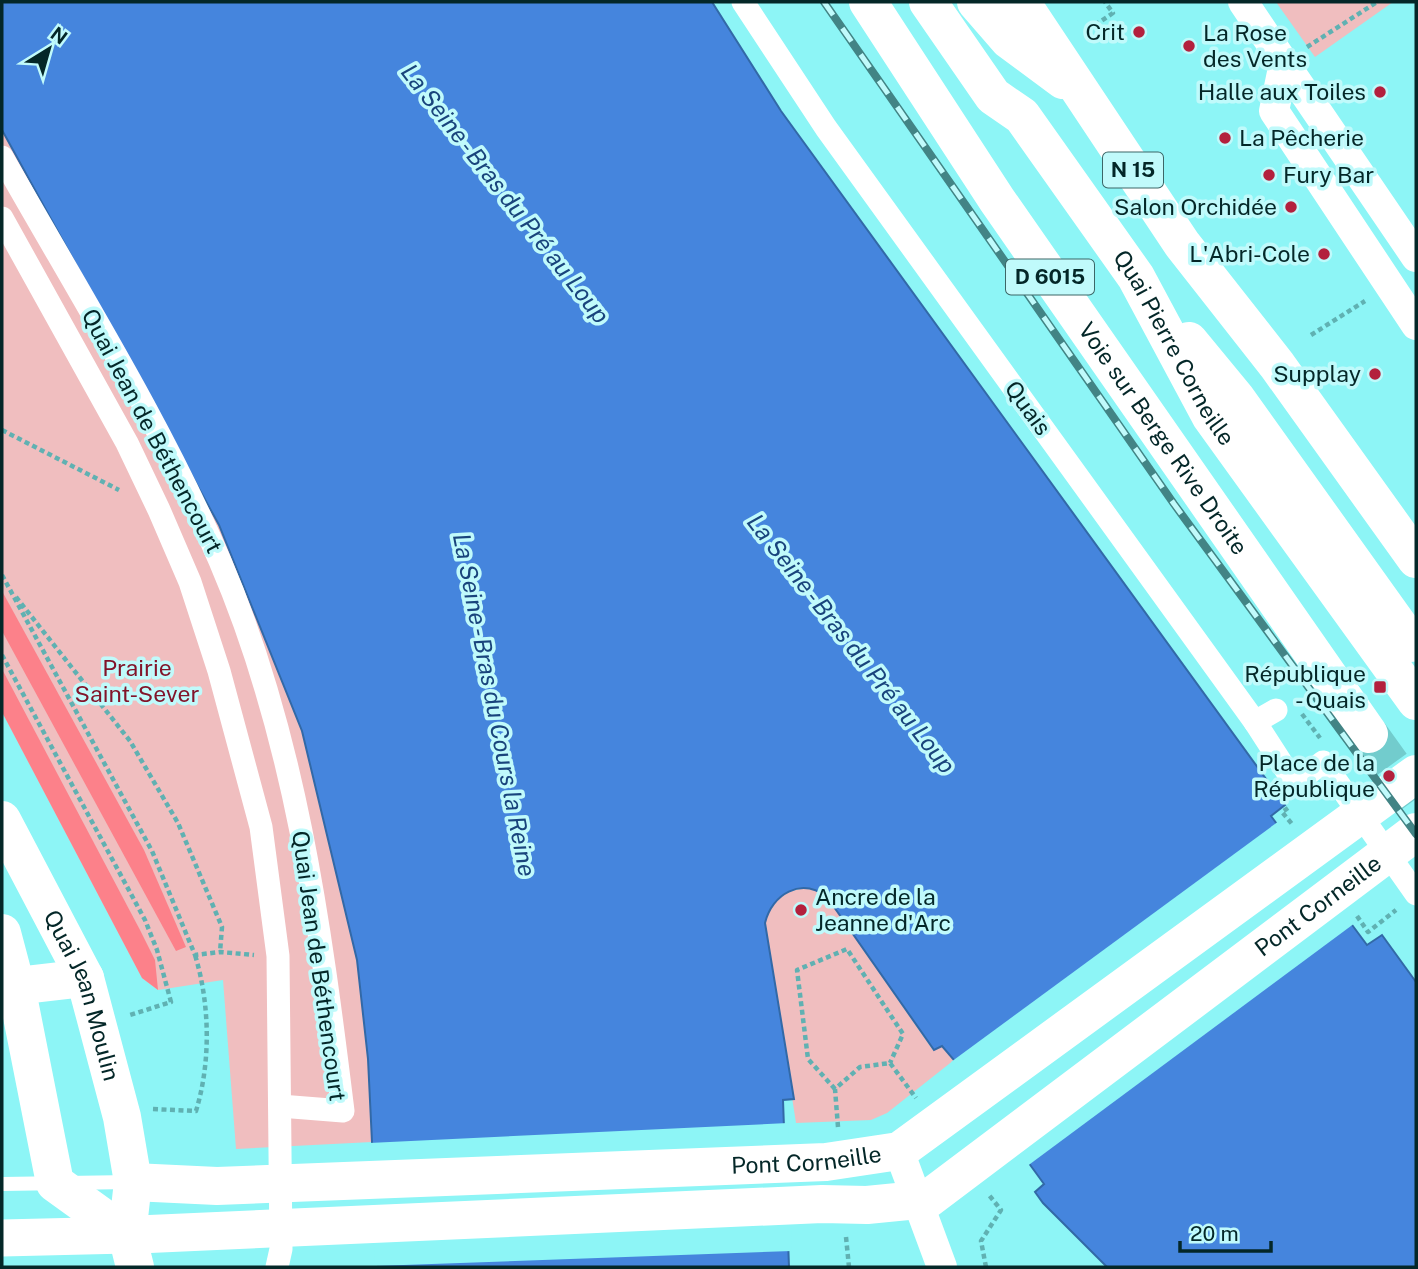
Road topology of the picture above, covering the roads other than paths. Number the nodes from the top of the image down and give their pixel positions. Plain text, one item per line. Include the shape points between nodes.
1 (743, 2) edge
2 (868, 2) edge
3 (928, 2) edge
4 (974, 2) edge
5 (1021, 2) edge
6 (1243, 2) edge
7 (1284, 64) junction
8 (1084, 96) junction
9 (1022, 116) junction
10 (2, 157) edge
11 (2, 218) edge
12 (1182, 244) junction
13 (1416, 257) edge
14 (1136, 277) junction
15 (1416, 325) edge
16 (1416, 559) edge
17 (1414, 630) edge
18 (1416, 701) edge
19 (1276, 709) dead end
20 (1255, 722) junction
21 (1369, 734) tunnel mouth
22 (1412, 777) edge
23 (2, 820) edge
24 (1416, 832) edge
25 (1411, 898) edge
26 (2, 933) edge
27 (85, 978) junction
28 (16, 986) junction
29 (280, 1105) junction
30 (898, 1152) junction
31 (134, 1182) junction
32 (55, 1183) junction
33 (2, 1184) edge
34 (916, 1201) junction
35 (2, 1238) edge
36 (131, 1251) edge
37 (277, 1267) edge
38 (943, 1267) edge

1 - 20 street, Quais via 826,128
2 - 21 main road, Voie sur Berge Rive Droite / D 6015 via 996,200
3 - 9 main road, Quai Pierre Corneille / D 6015 via 993,96
4 - 8 main road, D 6015 via 1009,40
4 - 9 main road, D 6015 via 1016,89
5 - 8 main road
6 - 7 street
7 - 13 street
7 - 15 street via 1274,111
8 - 12 main road, N 15
9 - 14 main road, Quai Pierre Corneille / D 6015
10 - 29 street, Quai Jean de Béthencourt via 160,436 220,562 270,701 309,860 343,1111
11 - 29 street, Quai Jean de Béthencourt via 127,443 190,582 219,671 261,827 278,957
12 - 16 main road via 1277,365
12 - 17 main road, D 6015 via 1252,386
14 - 17 main road, D 6015 via 1236,398
14 - 18 main road, Quai Pierre Corneille via 1211,418
19 - 20 street
20 - 25 street, Quais via 1295,784 1323,762
22 - 30 main road, Pont Corneille
23 - 27 main road, Quai Jean Moulin
24 - 34 main road, Pont Corneille via 950,1185
26 - 28 main road
27 - 28 main road
27 - 31 main road, Quai Jean Moulin via 122,1117
28 - 32 main road
29 - 37 street, Quai Jean de Béthencourt via 281,1250
30 - 31 main road, Pont Corneille via 826,1163 240,1185
30 - 34 street
31 - 32 lane
31 - 36 main road, Quai Jean Moulin
32 - 33 lane
32 - 36 main road
34 - 36 main road, Pont Corneille via 242,1229
34 - 38 street
35 - 36 street

